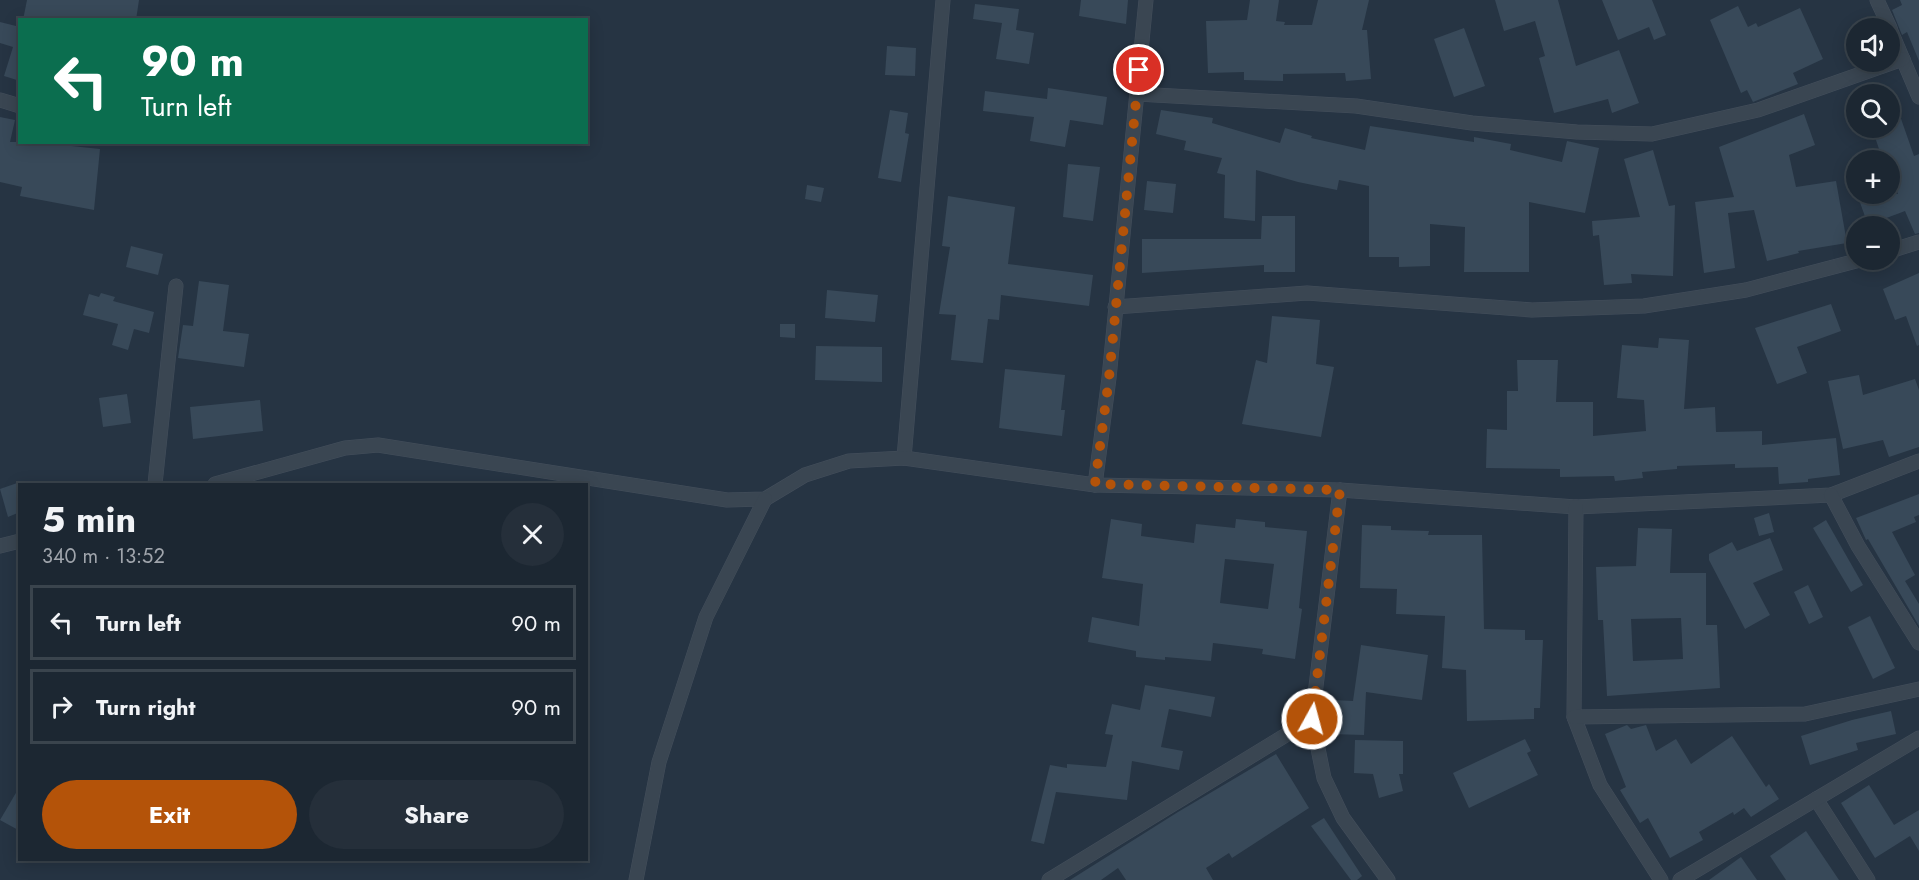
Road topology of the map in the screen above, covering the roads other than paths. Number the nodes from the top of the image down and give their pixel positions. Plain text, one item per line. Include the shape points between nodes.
1 (943, 0) edge
2 (1146, 0) edge
3 (1877, 0) edge
4 (1885, 18) edge
5 (1900, 50) edge
6 (1904, 59) junction
7 (1137, 94) junction
8 (1919, 97) edge
9 (0, 100) edge
10 (18, 105) edge
11 (1919, 242) edge
12 (1900, 248) edge
13 (1846, 264) edge
14 (176, 286) dead end
15 (1115, 307) junction
16 (904, 458) junction
17 (1919, 461) edge
18 (155, 483) edge
19 (219, 483) edge
20 (1095, 484) junction
21 (1340, 490) junction
22 (1831, 495) junction
23 (765, 499) junction
24 (1576, 507) junction
25 (18, 542) edge
26 (0, 546) edge
27 (1919, 643) edge
28 (1919, 689) edge
29 (1574, 717) junction
30 (1312, 719) junction
31 (1919, 738) edge
32 (1816, 800) junction
33 (636, 880) edge
34 (1049, 880) edge
35 (1388, 880) edge
36 (1661, 880) edge
37 (1680, 880) edge
38 (1868, 880) edge

1 - 16 street
2 - 7 street
3 - 4 street
5 - 6 street
6 - 7 street via 1758,110 1652,134 1472,123 1356,106
6 - 8 street
7 - 15 street
9 - 10 street
11 - 12 street
13 - 15 street via 1746,290 1644,306 1532,310 1308,293
14 - 18 street
15 - 20 street
16 - 20 street
16 - 23 street via 849,461 805,475
17 - 22 street
19 - 23 street via 345,448 378,445 727,500
20 - 21 street
21 - 24 street
21 - 30 street
22 - 24 street
22 - 27 street
23 - 33 street via 706,617 659,762
24 - 29 street
25 - 26 street
28 - 29 street via 1805,714
29 - 36 street via 1600,785
30 - 34 street
30 - 35 street via 1324,777 1343,818
31 - 32 street
32 - 37 street
32 - 38 street

